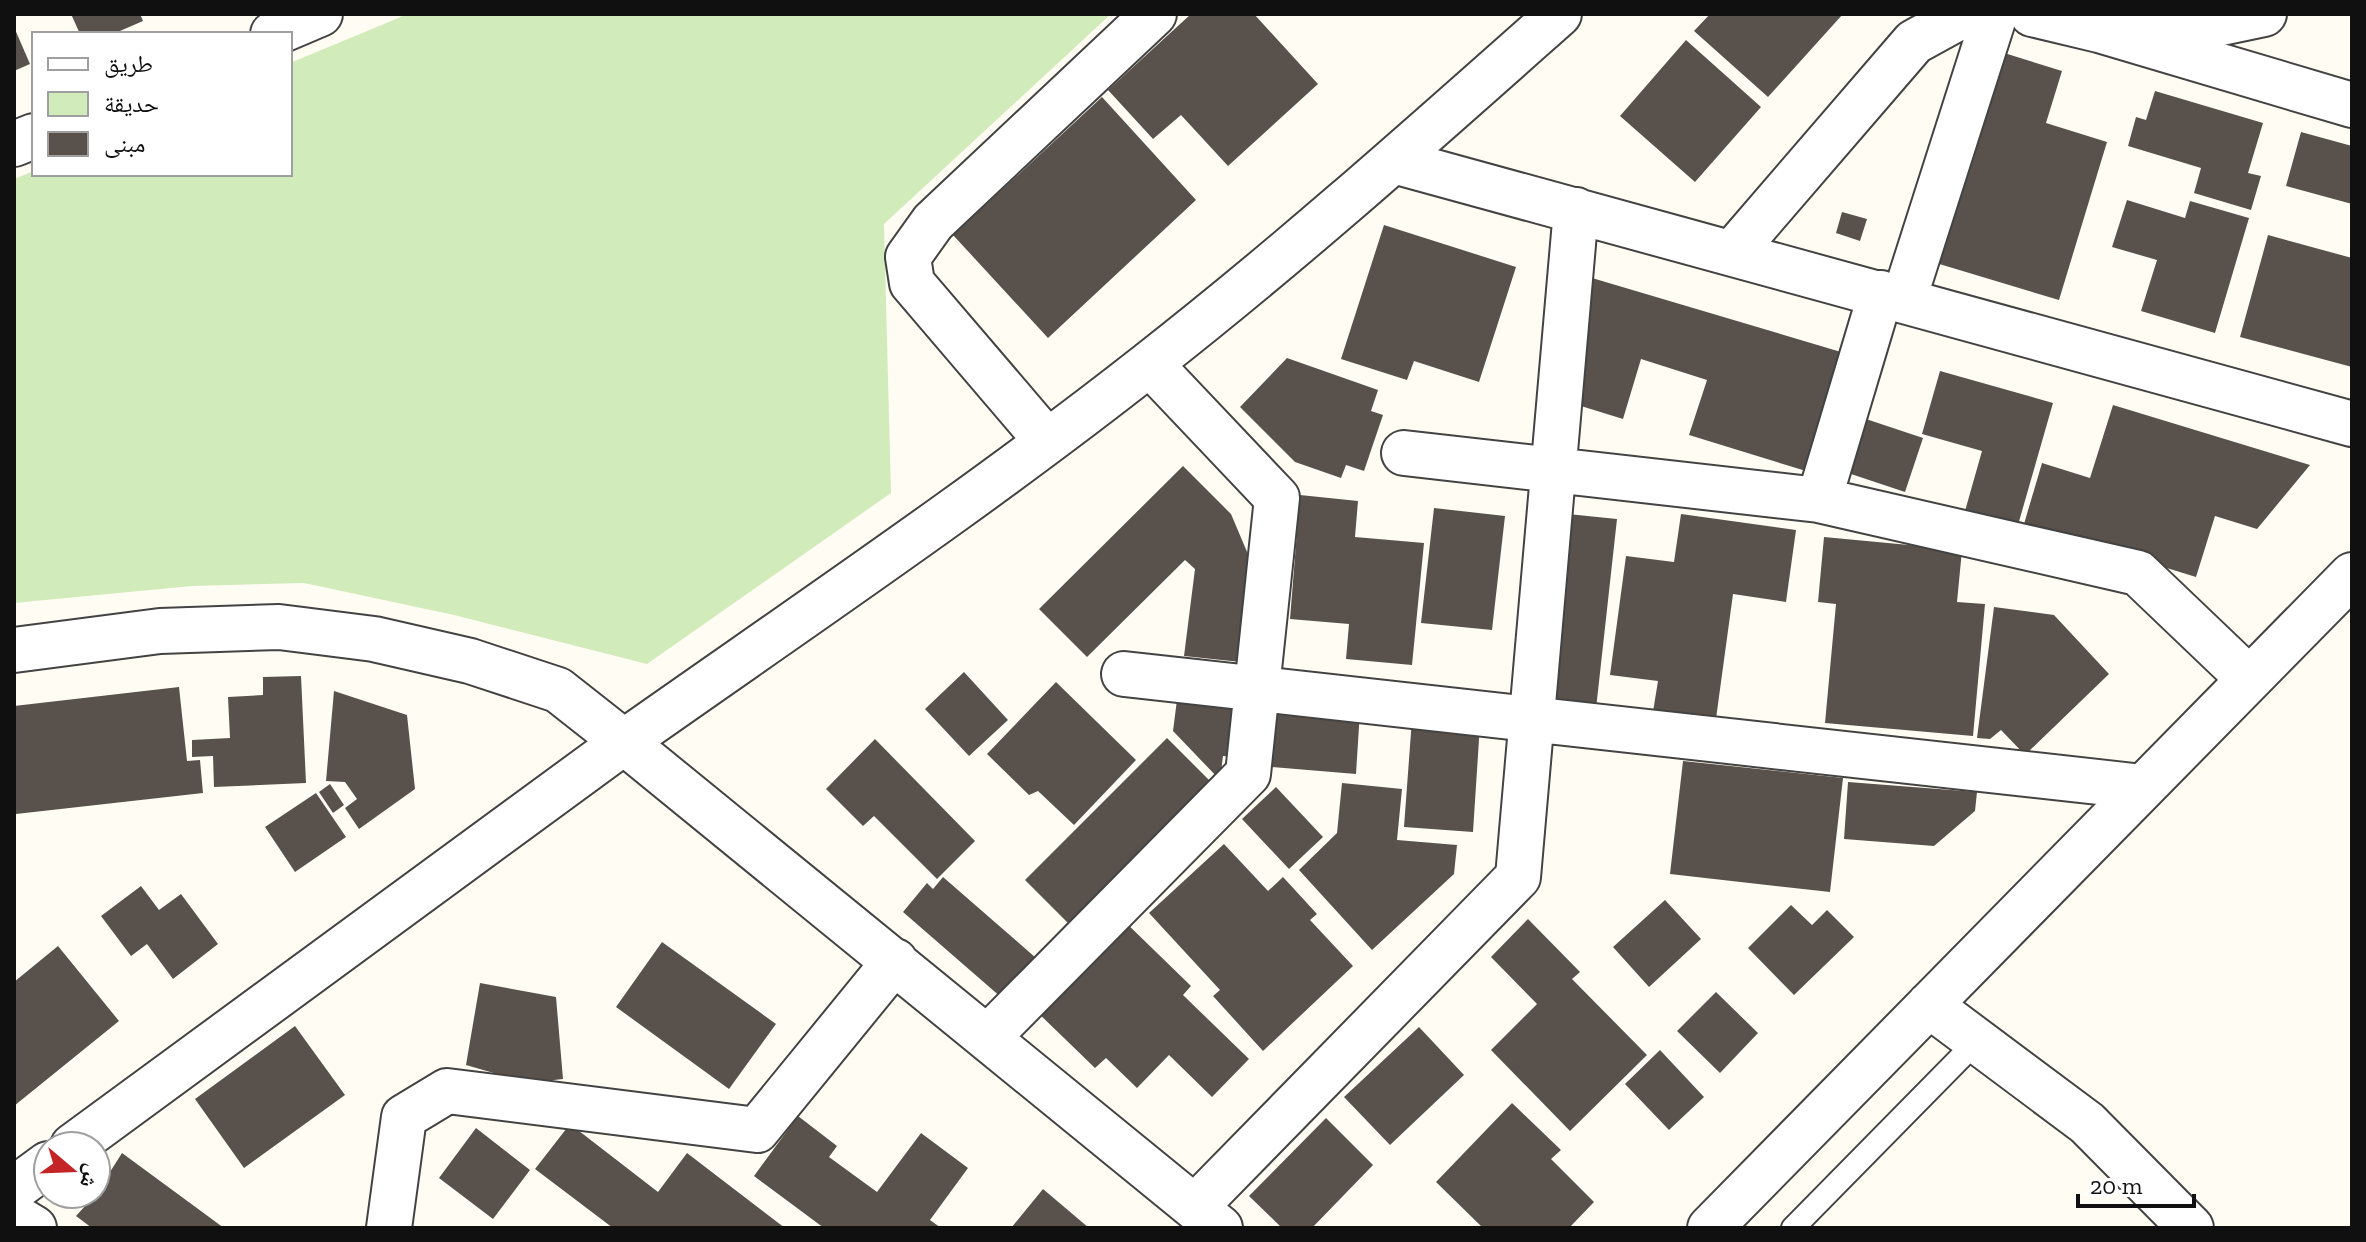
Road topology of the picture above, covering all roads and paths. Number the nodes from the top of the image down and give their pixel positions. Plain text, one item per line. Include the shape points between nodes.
1 (320, 14) edge
2 (1154, 14) edge
3 (1559, 14) edge
4 (1965, 14) edge
5 (1995, 14) edge
6 (2032, 14) edge
7 (2264, 14) edge
8 (2099, 30) junction
9 (278, 32) edge
10 (2352, 105) edge
11 (1394, 161) junction
12 (1576, 210) junction
13 (1733, 252) junction
14 (1892, 296) junction
15 (1150, 364) junction
16 (2352, 424) edge
17 (1047, 441) junction
18 (1404, 453) dead end
19 (1554, 469) junction
20 (1819, 500) junction
21 (2352, 575) edge
22 (14, 650) edge
23 (1124, 674) dead end
24 (2249, 679) junction
25 (1258, 689) junction
26 (1531, 719) junction
27 (624, 742) junction
28 (2143, 787) junction
29 (895, 961) junction
30 (1929, 1005) junction
31 (988, 1037) junction
32 (1977, 1041) junction
33 (95, 1130) edge
34 (32, 1176) edge
35 (14, 1189) edge
36 (14, 1216) edge
37 (1208, 1218) edge
38 (34, 1228) edge
39 (389, 1228) edge
40 (1710, 1228) edge
41 (1793, 1228) edge
42 (2191, 1228) edge

1 - 9 street
2 - 17 street via 933,222 908,257 912,283
3 - 11 street
4 - 13 street via 1914,42
5 - 14 street
6 - 8 street
7 - 8 street via 2183,31
8 - 10 street
11 - 12 street
11 - 15 street
12 - 13 street
12 - 19 street
13 - 14 street
14 - 16 street
14 - 20 street
15 - 17 street
15 - 25 street via 1277,498
17 - 27 street
18 - 19 street
19 - 20 street
19 - 26 street
20 - 24 street via 2138,573
21 - 24 street
22 - 27 street via 160,631 279,627 374,639 470,661 558,690
23 - 25 street
24 - 28 street
25 - 26 street
25 - 31 street via 1248,774
26 - 28 street
26 - 37 street via 1518,877
27 - 29 street
27 - 33 street
28 - 30 street
29 - 31 street
29 - 39 street via 757,1130 447,1091 404,1117
30 - 32 street
30 - 40 street
31 - 37 street
32 - 41 lane
32 - 42 street via 2087,1123
34 - 35 street
36 - 38 street

